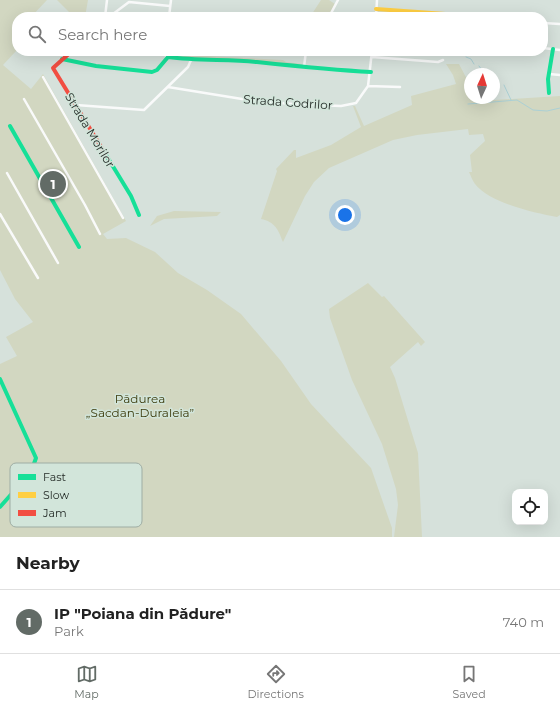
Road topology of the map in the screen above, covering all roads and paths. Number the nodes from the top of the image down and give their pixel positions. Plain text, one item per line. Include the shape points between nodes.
1 (107, 0) edge
2 (126, 0) edge
3 (171, 0) edge
4 (338, 0) edge
5 (377, 0) edge
6 (125, 4) junction
7 (170, 6) junction
8 (376, 9) joint
9 (106, 12) edge
10 (115, 12) edge
11 (169, 12) edge
12 (332, 12) edge
13 (418, 12) edge
14 (548, 23) edge
15 (560, 24) edge
16 (548, 48) edge
17 (553, 49) junction
18 (560, 50) edge
19 (66, 56) edge
20 (305, 56) edge
21 (372, 57) joint
22 (166, 58) joint
23 (62, 59) junction
24 (191, 60) junction
25 (443, 60) dead end
26 (304, 67) junction
27 (371, 72) junction
28 (549, 74) junction
29 (560, 75) edge
30 (43, 77) dead end
31 (368, 86) junction
32 (168, 87) junction
33 (400, 87) dead end
34 (549, 93) dead end
35 (24, 98) dead end
36 (75, 105) junction
37 (10, 126) dead end
38 (7, 173) dead end
39 (0, 214) edge
40 (139, 215) dead end
41 (123, 218) dead end
42 (100, 234) dead end
43 (79, 247) dead end
44 (58, 263) dead end
45 (38, 278) dead end
46 (0, 378) edge
47 (34, 463) edge
48 (10, 496) edge
49 (0, 508) edge

1 - 9 street
2 - 6 street
3 - 7 street
4 - 12 street
5 - 8 street
6 - 7 street via 129,2
6 - 10 street
7 - 11 street
8 - 13 street
14 - 15 street
16 - 17 street
17 - 18 street
17 - 28 street
19 - 23 street
20 - 26 street
21 - 25 street via 438,62
21 - 27 street
22 - 23 street via 157,70 152,72 96,66
22 - 24 street
23 - 36 street, Strada Morilor via 53,68
24 - 26 street via 256,62
24 - 32 street via 188,67
26 - 27 street
27 - 31 street
28 - 29 street
28 - 34 street
30 - 41 street
31 - 32 street, Strada Codrilor via 356,103 341,106 242,99
31 - 33 street
32 - 36 street via 144,110
35 - 42 street
36 - 40 street, Strada Morilor via 131,196
37 - 43 street
38 - 44 street
39 - 45 street
46 - 47 street via 36,458
48 - 49 street

